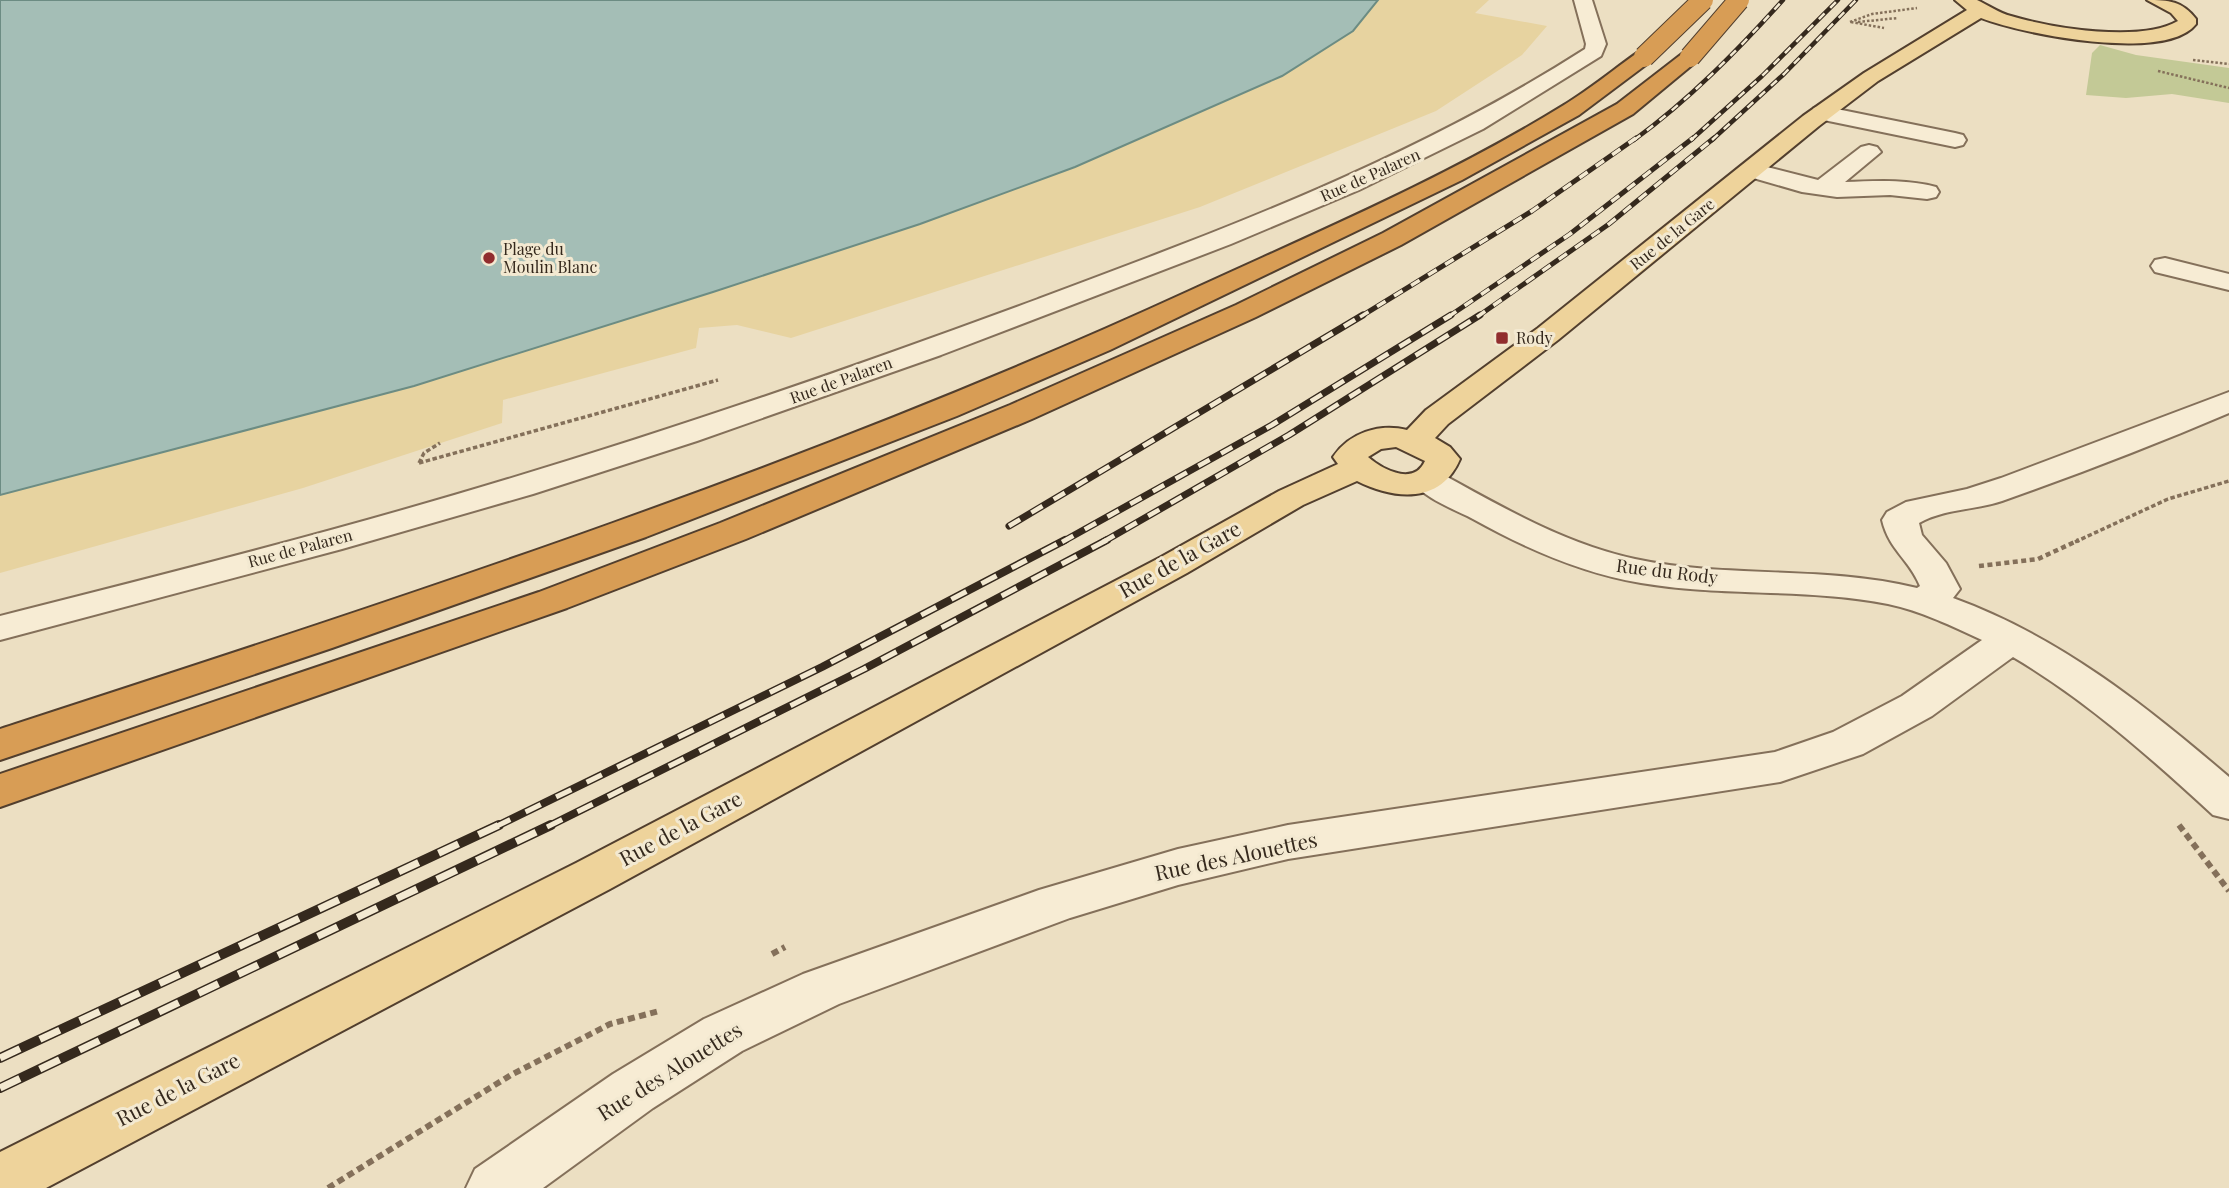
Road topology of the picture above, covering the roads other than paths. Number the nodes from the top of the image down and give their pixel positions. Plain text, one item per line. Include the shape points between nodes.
1 (1583, 0) edge
2 (1703, 0) edge
3 (1740, 0) edge
4 (2156, 0) edge
5 (2185, 4) edge
6 (1971, 5) edge
7 (2032, 27) junction
8 (1937, 38) junction
9 (1822, 113) junction
10 (1955, 140) dead end
11 (1869, 152) dead end
12 (1751, 170) junction
13 (1823, 188) junction
14 (1927, 192) dead end
15 (2165, 266) dead end
16 (2229, 282) edge
17 (2229, 402) edge
18 (1415, 441) junction
19 (1357, 468) junction
20 (1428, 480) junction
21 (1928, 586) junction
22 (0, 628) edge
23 (2012, 638) junction
24 (0, 745) edge
25 (0, 791) edge
26 (2229, 803) edge
27 (0, 1182) edge
28 (496, 1188) edge

1 - 22 street, Rue de Palaren via 1596,44 1594,52 1532,92 1440,144 1159,262 739,416 438,511
2 - 24 highway, bridge via 1644,57 1574,108 1481,160 1161,317 936,415 626,534
3 - 25 highway, bridge via 1690,57 1625,109 1391,239 1246,311 1021,412 733,531 553,600
4 - 5 main road
5 - 7 main road via 2187,24 2173,32 2072,34
6 - 7 main road
6 - 8 main road, Rue de la Gare
7 - 8 main road, Rue de la Gare
8 - 9 main road, Rue de la Gare
9 - 10 street
9 - 12 main road, Rue de la Gare
11 - 13 street
12 - 13 street
12 - 18 main road, Rue de la Gare via 1437,417
13 - 14 street
15 - 16 street
17 - 21 street, Rue du Rody via 1995,492 1911,511 1900,520
18 - 19 main road via 1396,437 1371,440 1350,457
18 - 20 main road via 1443,459 1441,470
19 - 20 main road via 1390,482
19 - 27 main road, Rue de la Gare via 1291,498 593,876
20 - 21 street, Rue du Rody via 1583,559 1670,576
21 - 23 street, Rue du Rody
23 - 26 street, Rue du Rody via 2090,687
23 - 28 street, Rue des Alouettes via 1917,706 1848,743 1780,767 1288,842 1068,899 898,958 723,1034

